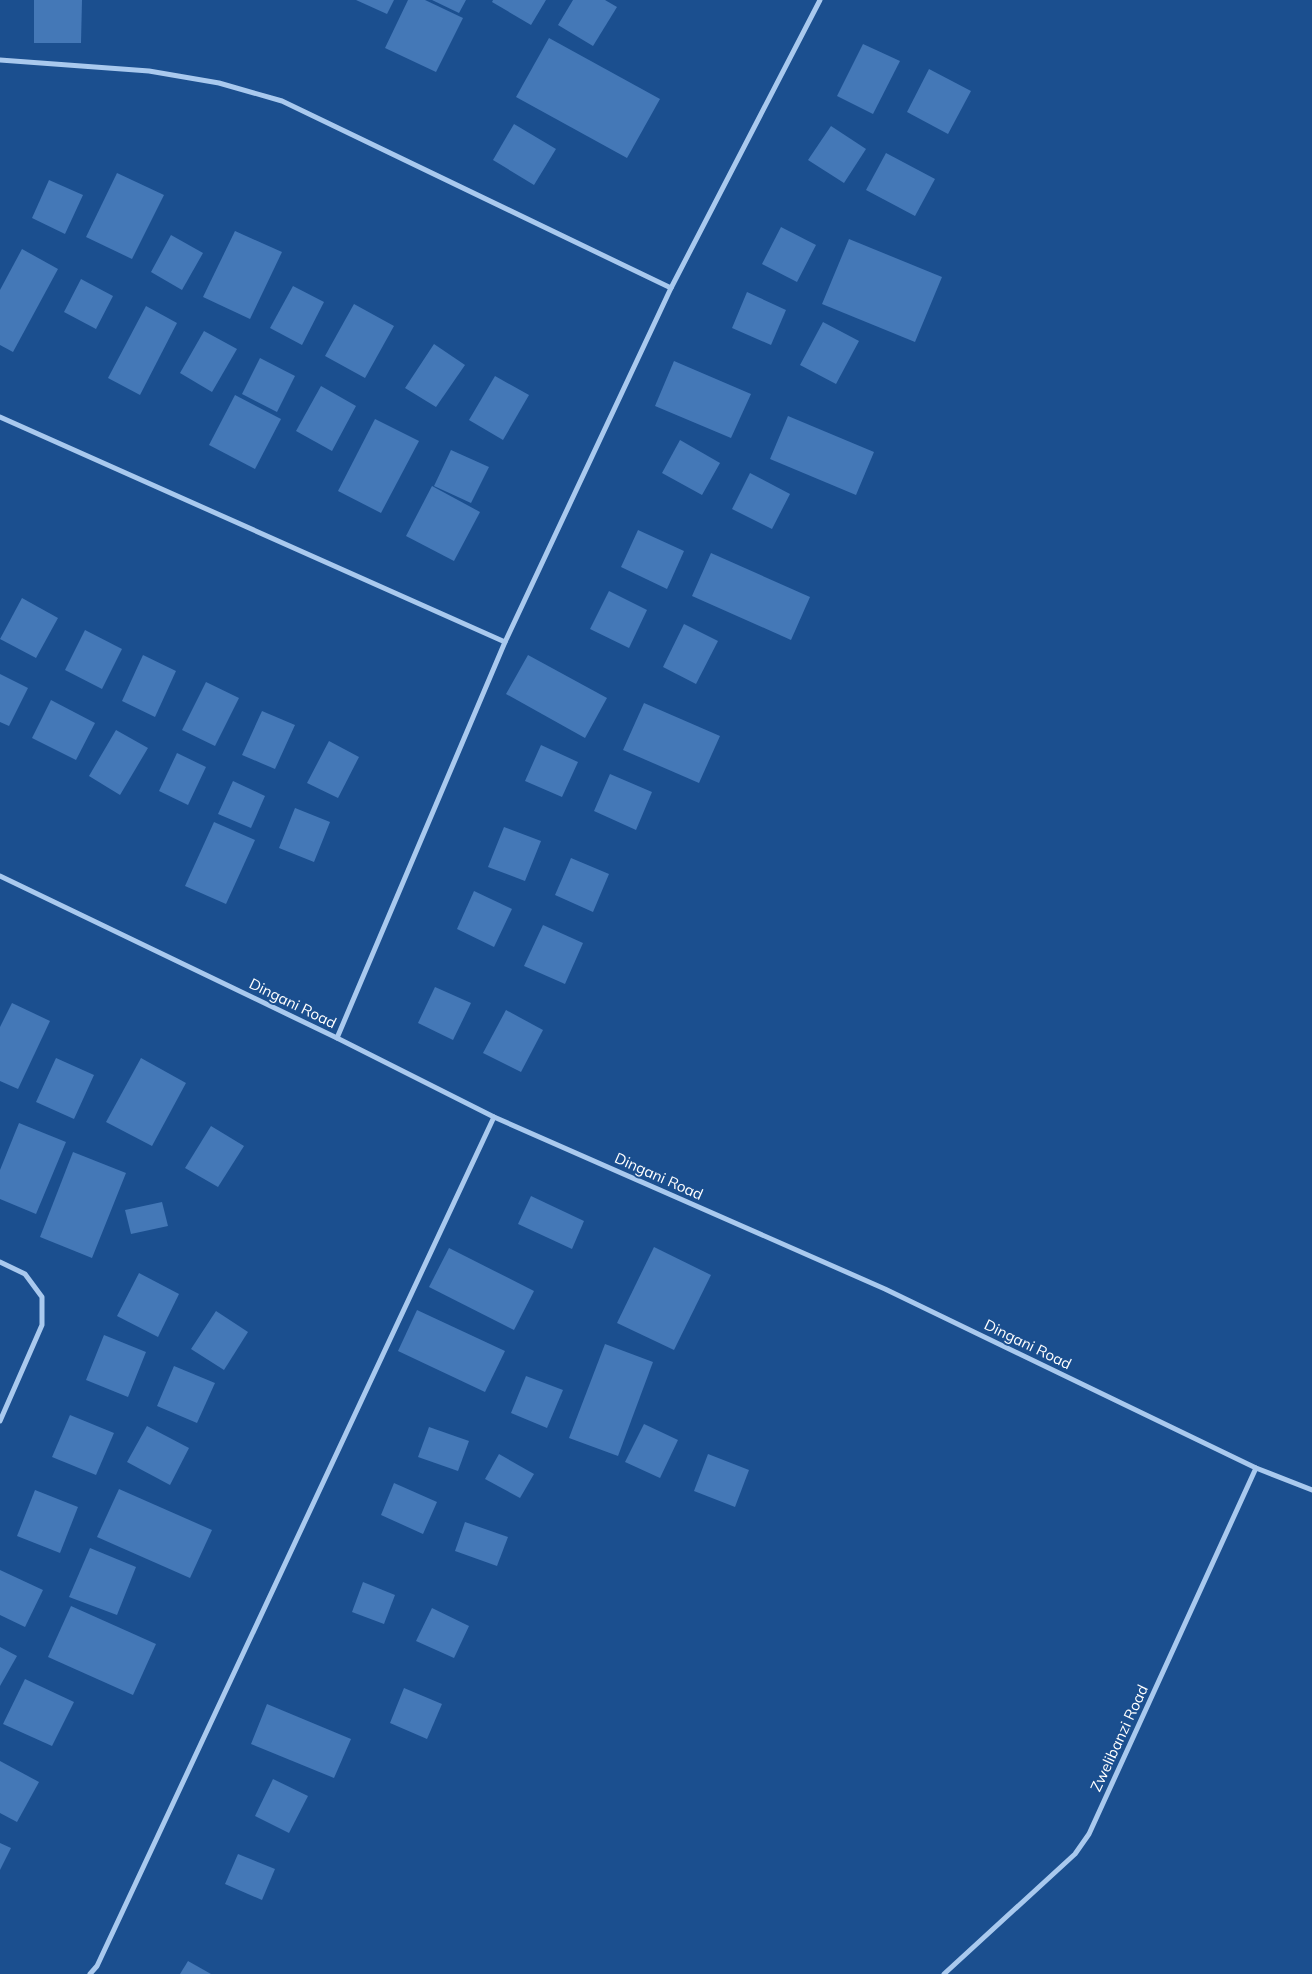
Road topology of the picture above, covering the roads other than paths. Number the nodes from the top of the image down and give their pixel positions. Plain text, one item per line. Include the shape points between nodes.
1 (820, 0) edge
2 (0, 60) edge
3 (671, 288) junction
4 (0, 417) edge
5 (505, 642) junction
6 (0, 876) edge
7 (337, 1038) junction
8 (494, 1117) junction
9 (0, 1262) edge
10 (0, 1421) edge
11 (1256, 1468) junction
12 (1312, 1490) edge
13 (90, 1974) edge
14 (944, 1974) edge

1 - 3 street
2 - 3 street via 149,71 218,83 282,101
3 - 5 street
4 - 5 street
5 - 7 street
6 - 7 street, Dingani Road
7 - 8 street, Dingani Road
8 - 11 street, Dingani Road via 885,1289
8 - 13 street via 97,1966
9 - 10 street via 25,1274 42,1297 42,1325
11 - 12 street, Dingani Road
11 - 14 street, Zwelibanzi Road via 1089,1834 1075,1854

